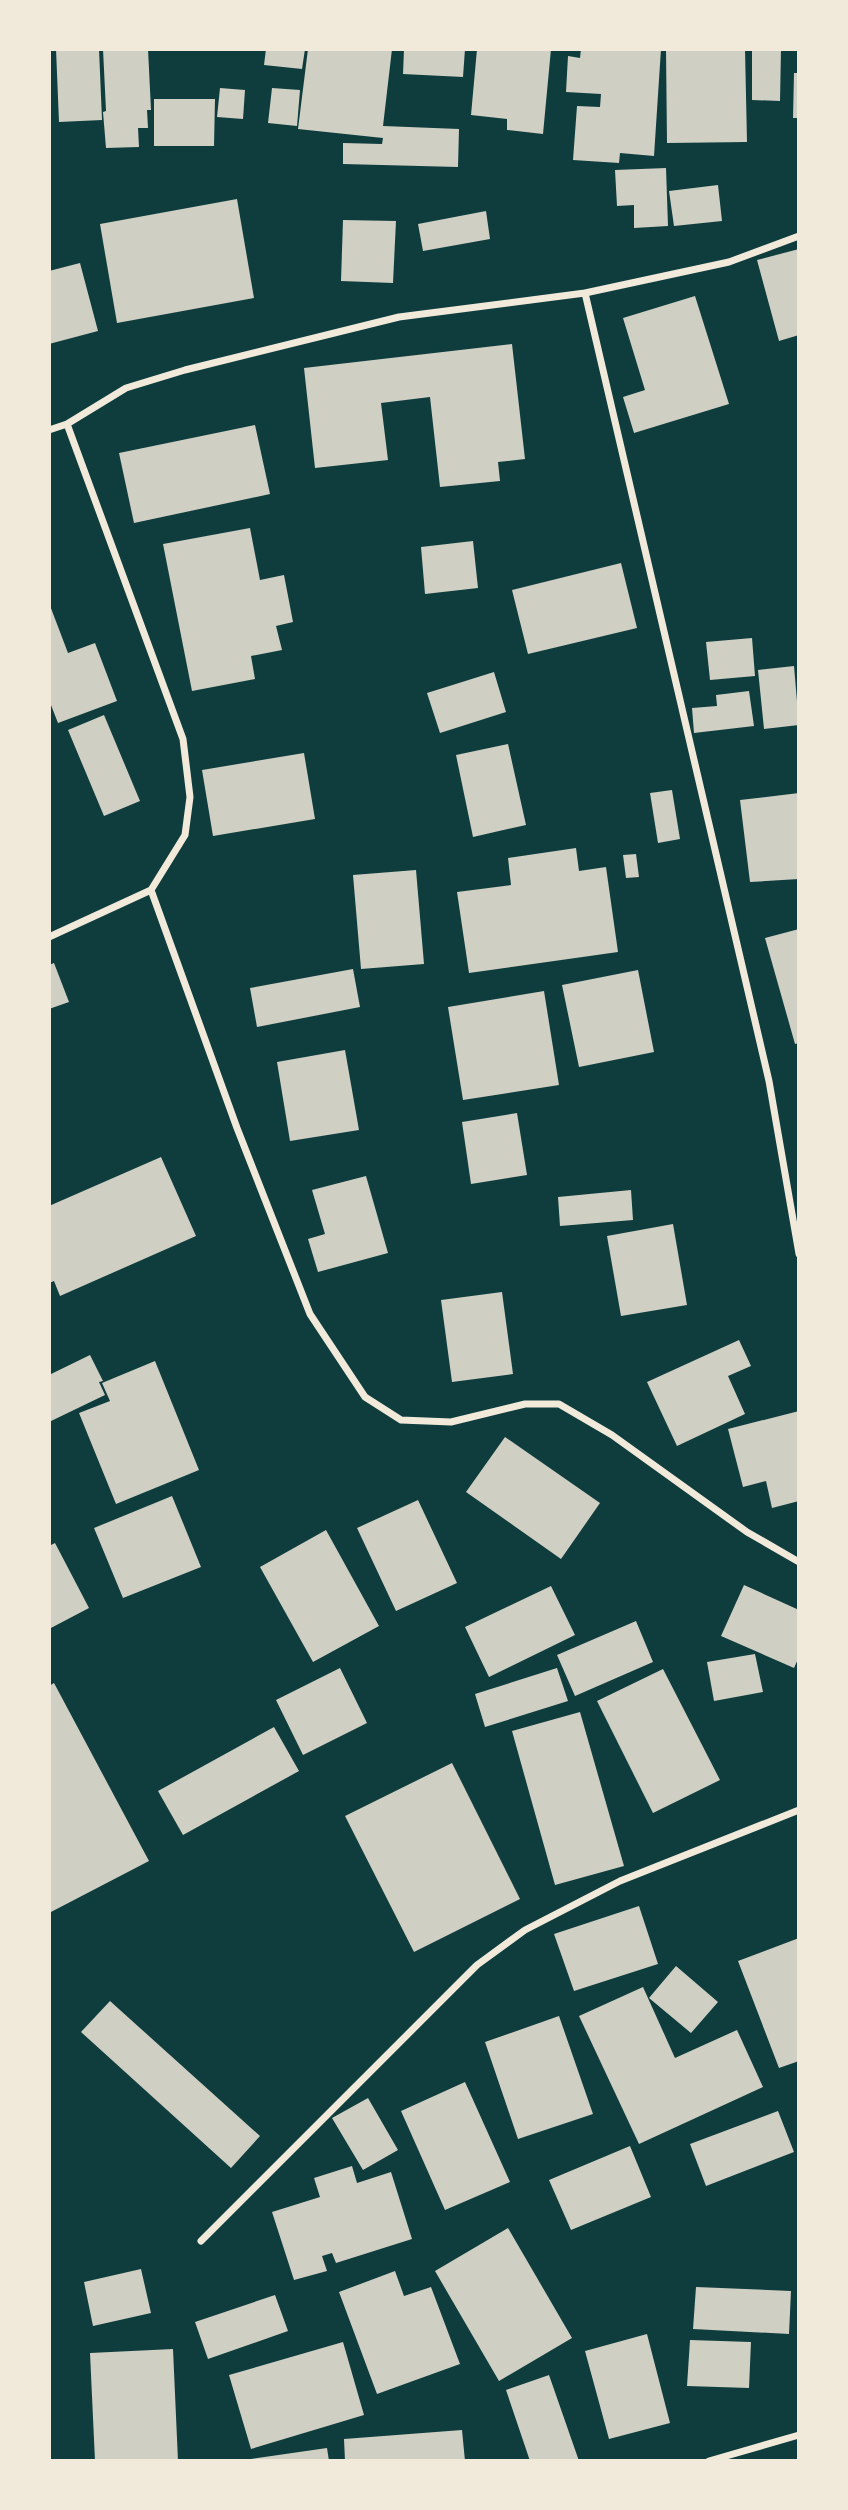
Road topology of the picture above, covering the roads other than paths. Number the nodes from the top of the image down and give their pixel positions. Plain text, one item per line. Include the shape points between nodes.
1 (799, 236) edge
2 (585, 293) junction
3 (67, 424) junction
4 (49, 430) edge
5 (151, 890) junction
6 (49, 937) edge
7 (799, 1254) edge
8 (799, 1562) edge
9 (799, 1810) edge
10 (201, 2241) dead end
11 (799, 2435) edge
12 (709, 2461) edge

1 - 2 street via 729,262
2 - 3 street via 399,317 184,370 126,388
2 - 7 street via 769,1081
3 - 4 street
3 - 5 street via 183,739 190,797 185,835
5 - 6 street
5 - 8 street via 310,1314 365,1397 401,1420 451,1422 525,1404 559,1404 611,1434 747,1532
9 - 10 street via 620,1881 525,1930 477,1965
11 - 12 street

